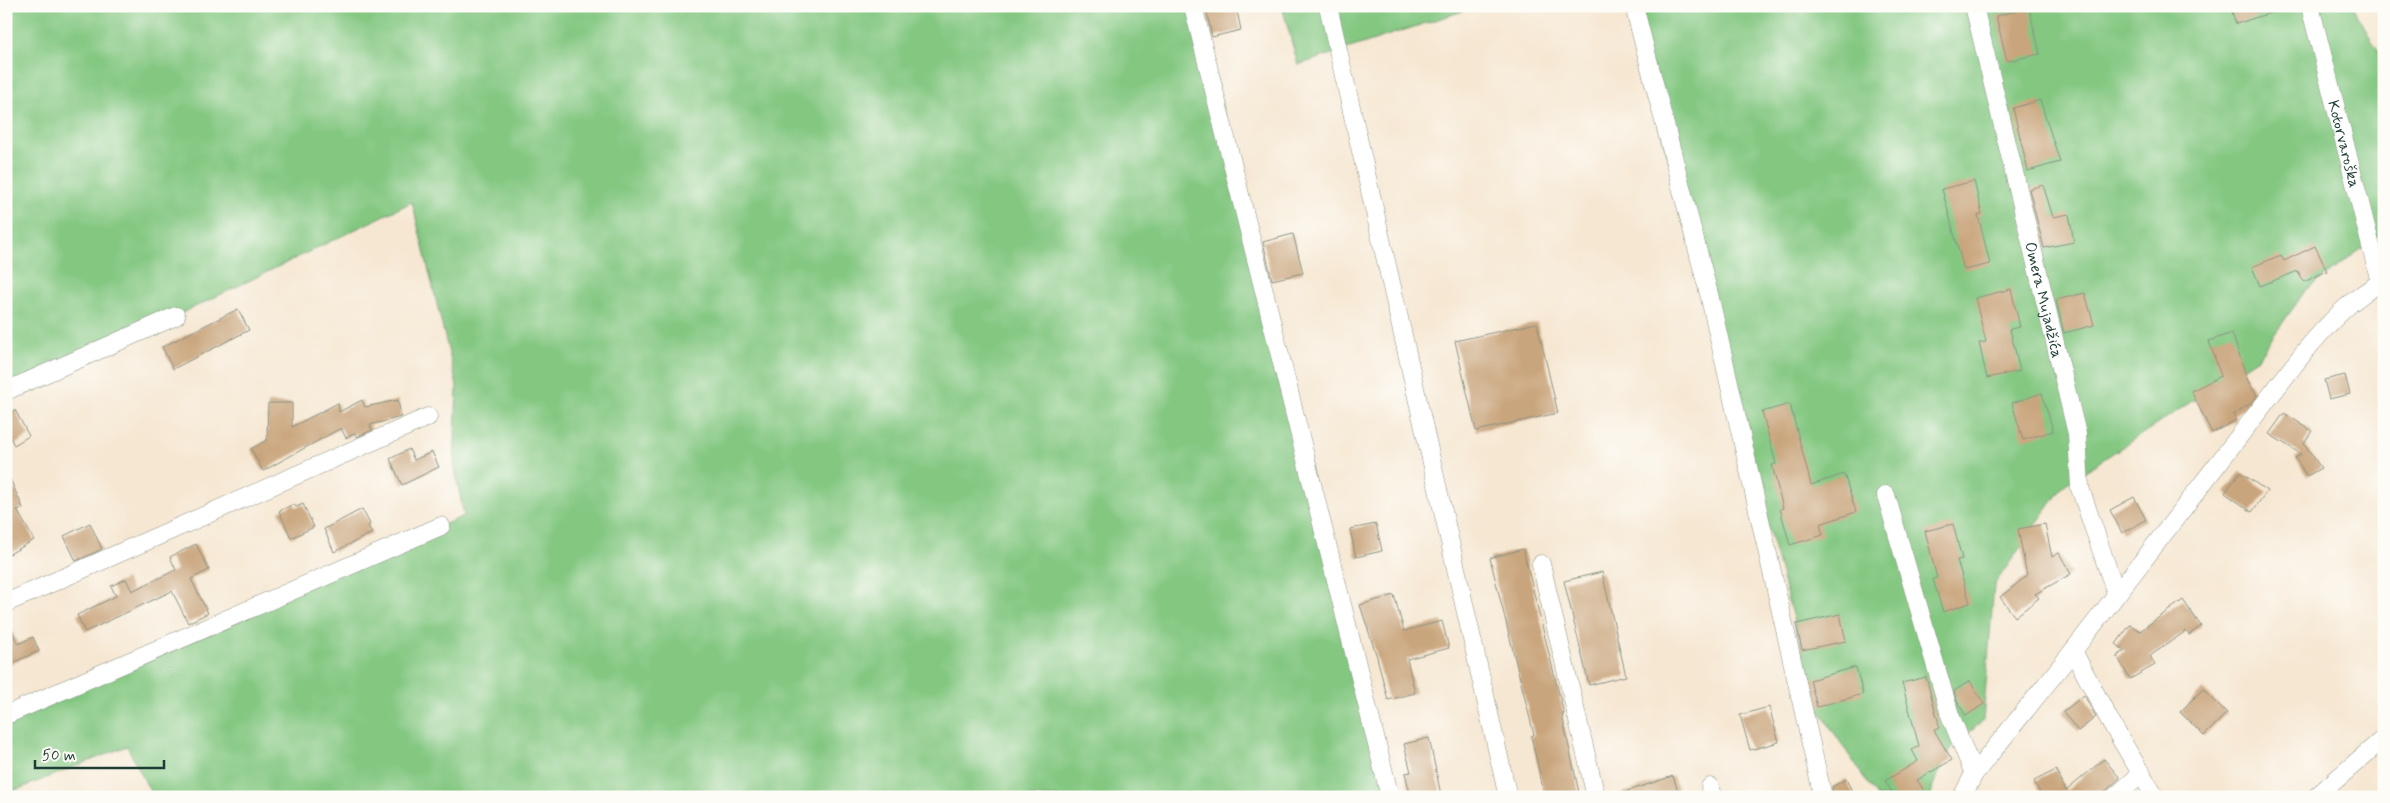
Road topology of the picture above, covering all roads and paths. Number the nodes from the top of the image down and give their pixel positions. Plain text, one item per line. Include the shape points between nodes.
1 (1193, 6) edge
2 (1328, 6) edge
3 (1634, 6) edge
4 (1974, 6) edge
5 (2310, 6) edge
6 (2382, 282) edge
7 (176, 316) dead end
8 (6, 391) edge
9 (428, 417) dead end
10 (1886, 495) dead end
11 (440, 526) dead end
12 (1541, 564) dead end
13 (2116, 593) junction
14 (6, 603) edge
15 (2072, 651) junction
16 (6, 715) edge
17 (2384, 738) edge
18 (2142, 773) junction
19 (1974, 774) junction
20 (1390, 797) edge
21 (1508, 797) edge
22 (1596, 797) edge
23 (1823, 797) edge
24 (1962, 797) edge
25 (2115, 797) edge
26 (2155, 797) edge
27 (2316, 797) edge

1 - 20 street
2 - 21 street
3 - 23 street via 1709,294
4 - 13 street, Omera Mujadžića via 2077,434 2080,488
5 - 6 street, Kotorvaroška
6 - 13 street via 2361,294 2333,319 2305,351
7 - 8 street
9 - 14 street
10 - 19 street via 1950,715
11 - 16 street
12 - 22 street
13 - 15 street
15 - 18 street
15 - 19 street
17 - 27 street
18 - 25 street
18 - 26 street
19 - 24 street

